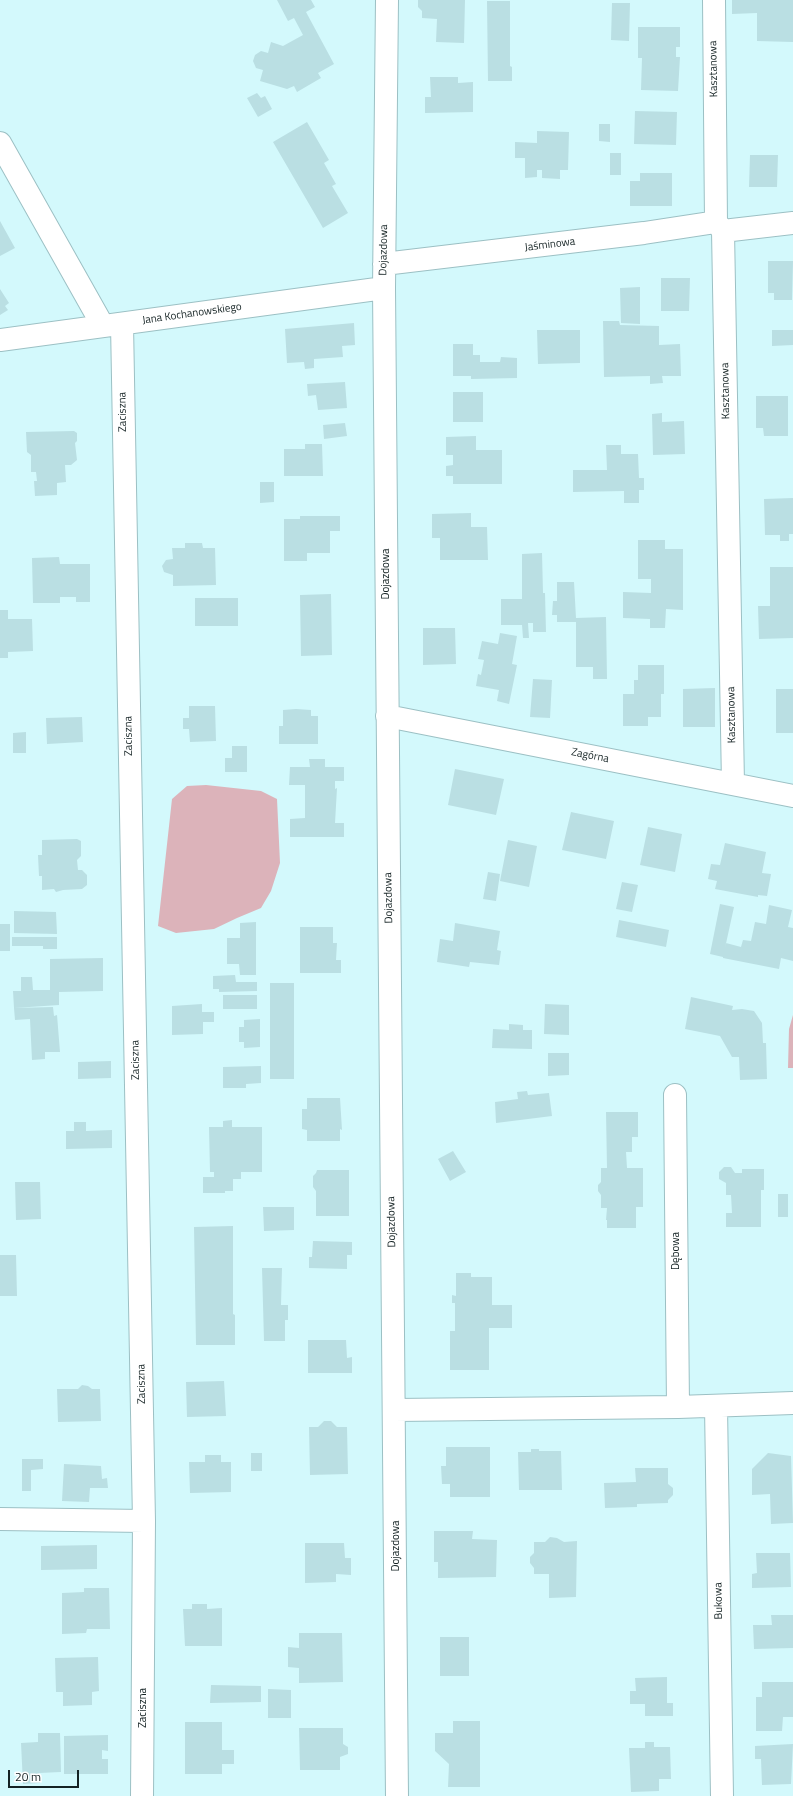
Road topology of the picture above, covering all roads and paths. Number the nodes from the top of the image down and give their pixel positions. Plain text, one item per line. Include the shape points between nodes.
1 (387, 0) edge
2 (714, 0) edge
3 (0, 143) edge
4 (793, 223) edge
5 (719, 227) junction
6 (384, 264) junction
7 (384, 288) junction
8 (113, 325) junction
9 (0, 340) edge
10 (387, 716) junction
11 (733, 784) junction
12 (793, 796) edge
13 (675, 1095) dead end
14 (793, 1403) edge
15 (716, 1406) junction
16 (678, 1407) junction
17 (394, 1410) junction
18 (0, 1520) edge
19 (144, 1521) junction
20 (142, 1796) edge
21 (397, 1796) edge
22 (722, 1796) edge

1 - 6 street, Dojazdowa
2 - 5 street, Kasztanowa
3 - 8 street, Zaciszna
4 - 5 street, Jaśminowa
5 - 6 street, Jaśminowa
5 - 11 street, Kasztanowa
6 - 7 street, Dojazdowa
7 - 8 street, Jana Kochanowskiego
7 - 10 street, Dojazdowa
8 - 9 street, Jana Kochanowskiego
8 - 19 street, Zaciszna
10 - 11 street, Zagórna
10 - 17 street, Dojazdowa
11 - 12 street, Zagórna
13 - 16 street, Dębowa
14 - 15 street
15 - 16 street
15 - 22 street, Bukowa
16 - 17 street
17 - 21 street, Dojazdowa
18 - 19 street
19 - 20 street, Zaciszna

